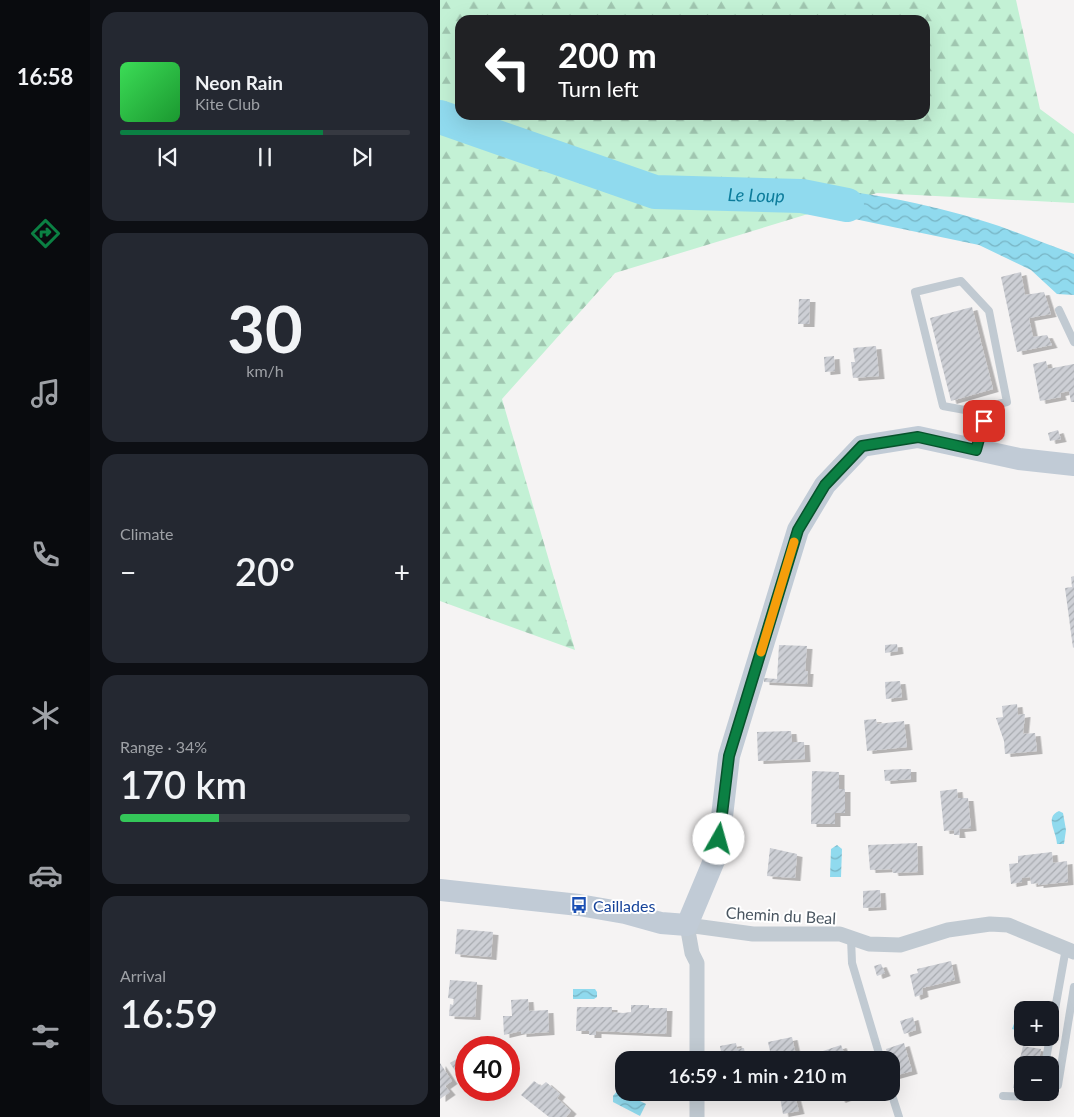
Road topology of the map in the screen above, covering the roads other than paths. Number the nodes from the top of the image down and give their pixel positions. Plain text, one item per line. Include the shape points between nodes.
1 (1059, 310) dead end
2 (1074, 342) edge
3 (989, 406) junction
4 (976, 450) junction
5 (1074, 465) edge
6 (440, 890) edge
7 (693, 910) junction
8 (851, 938) junction
9 (1070, 950) edge
10 (1074, 987) edge
11 (697, 1051) edge
12 (878, 1051) edge
13 (1047, 1056) edge
14 (1059, 1079) edge
15 (1003, 1096) dead end
16 (1014, 1096) edge
17 (697, 1101) edge
18 (894, 1101) edge
19 (697, 1117) edge
20 (899, 1117) edge

1 - 2 lane
3 - 3 lane via 1007,402 989,311 961,281 915,292 943,406 965,410
3 - 4 lane
4 - 5 street
4 - 7 street via 918,437 862,446 825,485 798,530 729,756 718,851
6 - 7 street via 554,902 625,913 661,923
7 - 8 street, Chemin du Beal via 753,934 840,934
7 - 11 street
8 - 9 street, Chemin du Beal via 869,944 900,944 948,930 990,924 1008,925
8 - 12 lane via 852,963
9 - 13 lane
10 - 14 lane
15 - 16 lane
17 - 19 street
18 - 20 lane

